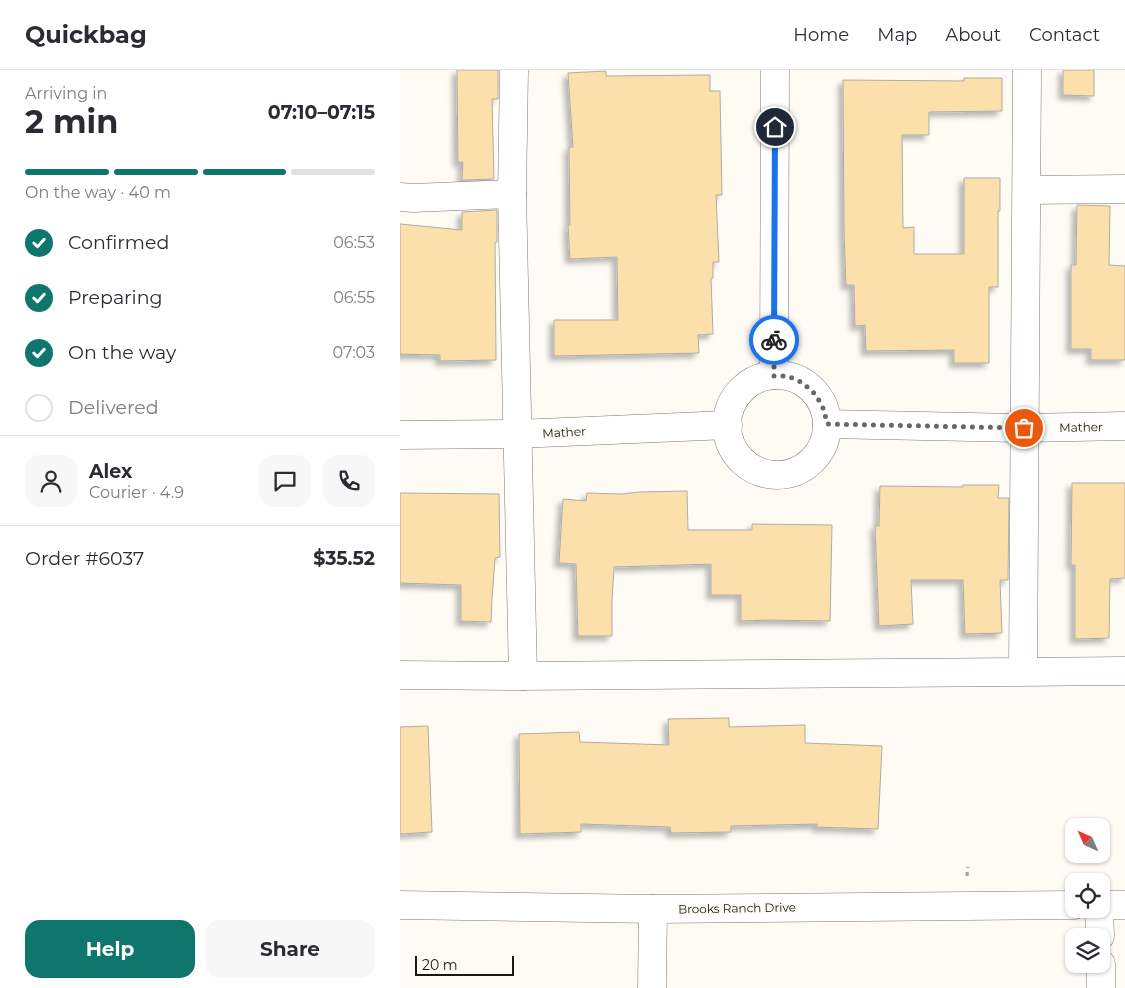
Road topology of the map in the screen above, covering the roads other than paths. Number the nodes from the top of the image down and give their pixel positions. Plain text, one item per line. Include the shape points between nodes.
1 (514, 70) edge
2 (775, 70) edge
3 (1027, 72) dead end
4 (1125, 189) edge
5 (1026, 190) junction
6 (512, 194) junction
7 (400, 197) edge
8 (774, 376) junction
9 (827, 424) junction
10 (728, 425) junction
11 (1125, 426) edge
12 (1024, 428) junction
13 (518, 434) junction
14 (400, 435) edge
15 (1125, 671) edge
16 (1023, 672) junction
17 (400, 675) edge
18 (523, 676) junction
19 (400, 905) edge
20 (1065, 905) edge
21 (1110, 905) edge
22 (1125, 905) edge
23 (653, 909) junction
24 (1101, 973) edge
25 (652, 988) edge
26 (1101, 988) edge

1 - 6 street
2 - 8 street
3 - 5 street
4 - 5 street
5 - 12 street
6 - 7 street
6 - 13 street
8 - 9 street via 788,376 803,383 816,395
8 - 10 street via 759,378 745,386 731,408
9 - 10 street via 819,454 807,465 780,476 763,475 750,468 738,456
9 - 12 street, Mather
10 - 13 street, Mather
11 - 12 street, Mather
12 - 16 street
13 - 14 street, Mather
13 - 18 street
15 - 16 street
16 - 18 street
17 - 18 street
19 - 23 street, Brooks Ranch Drive
20 - 23 street, Brooks Ranch Drive
21 - 22 street
23 - 25 street
24 - 26 street

